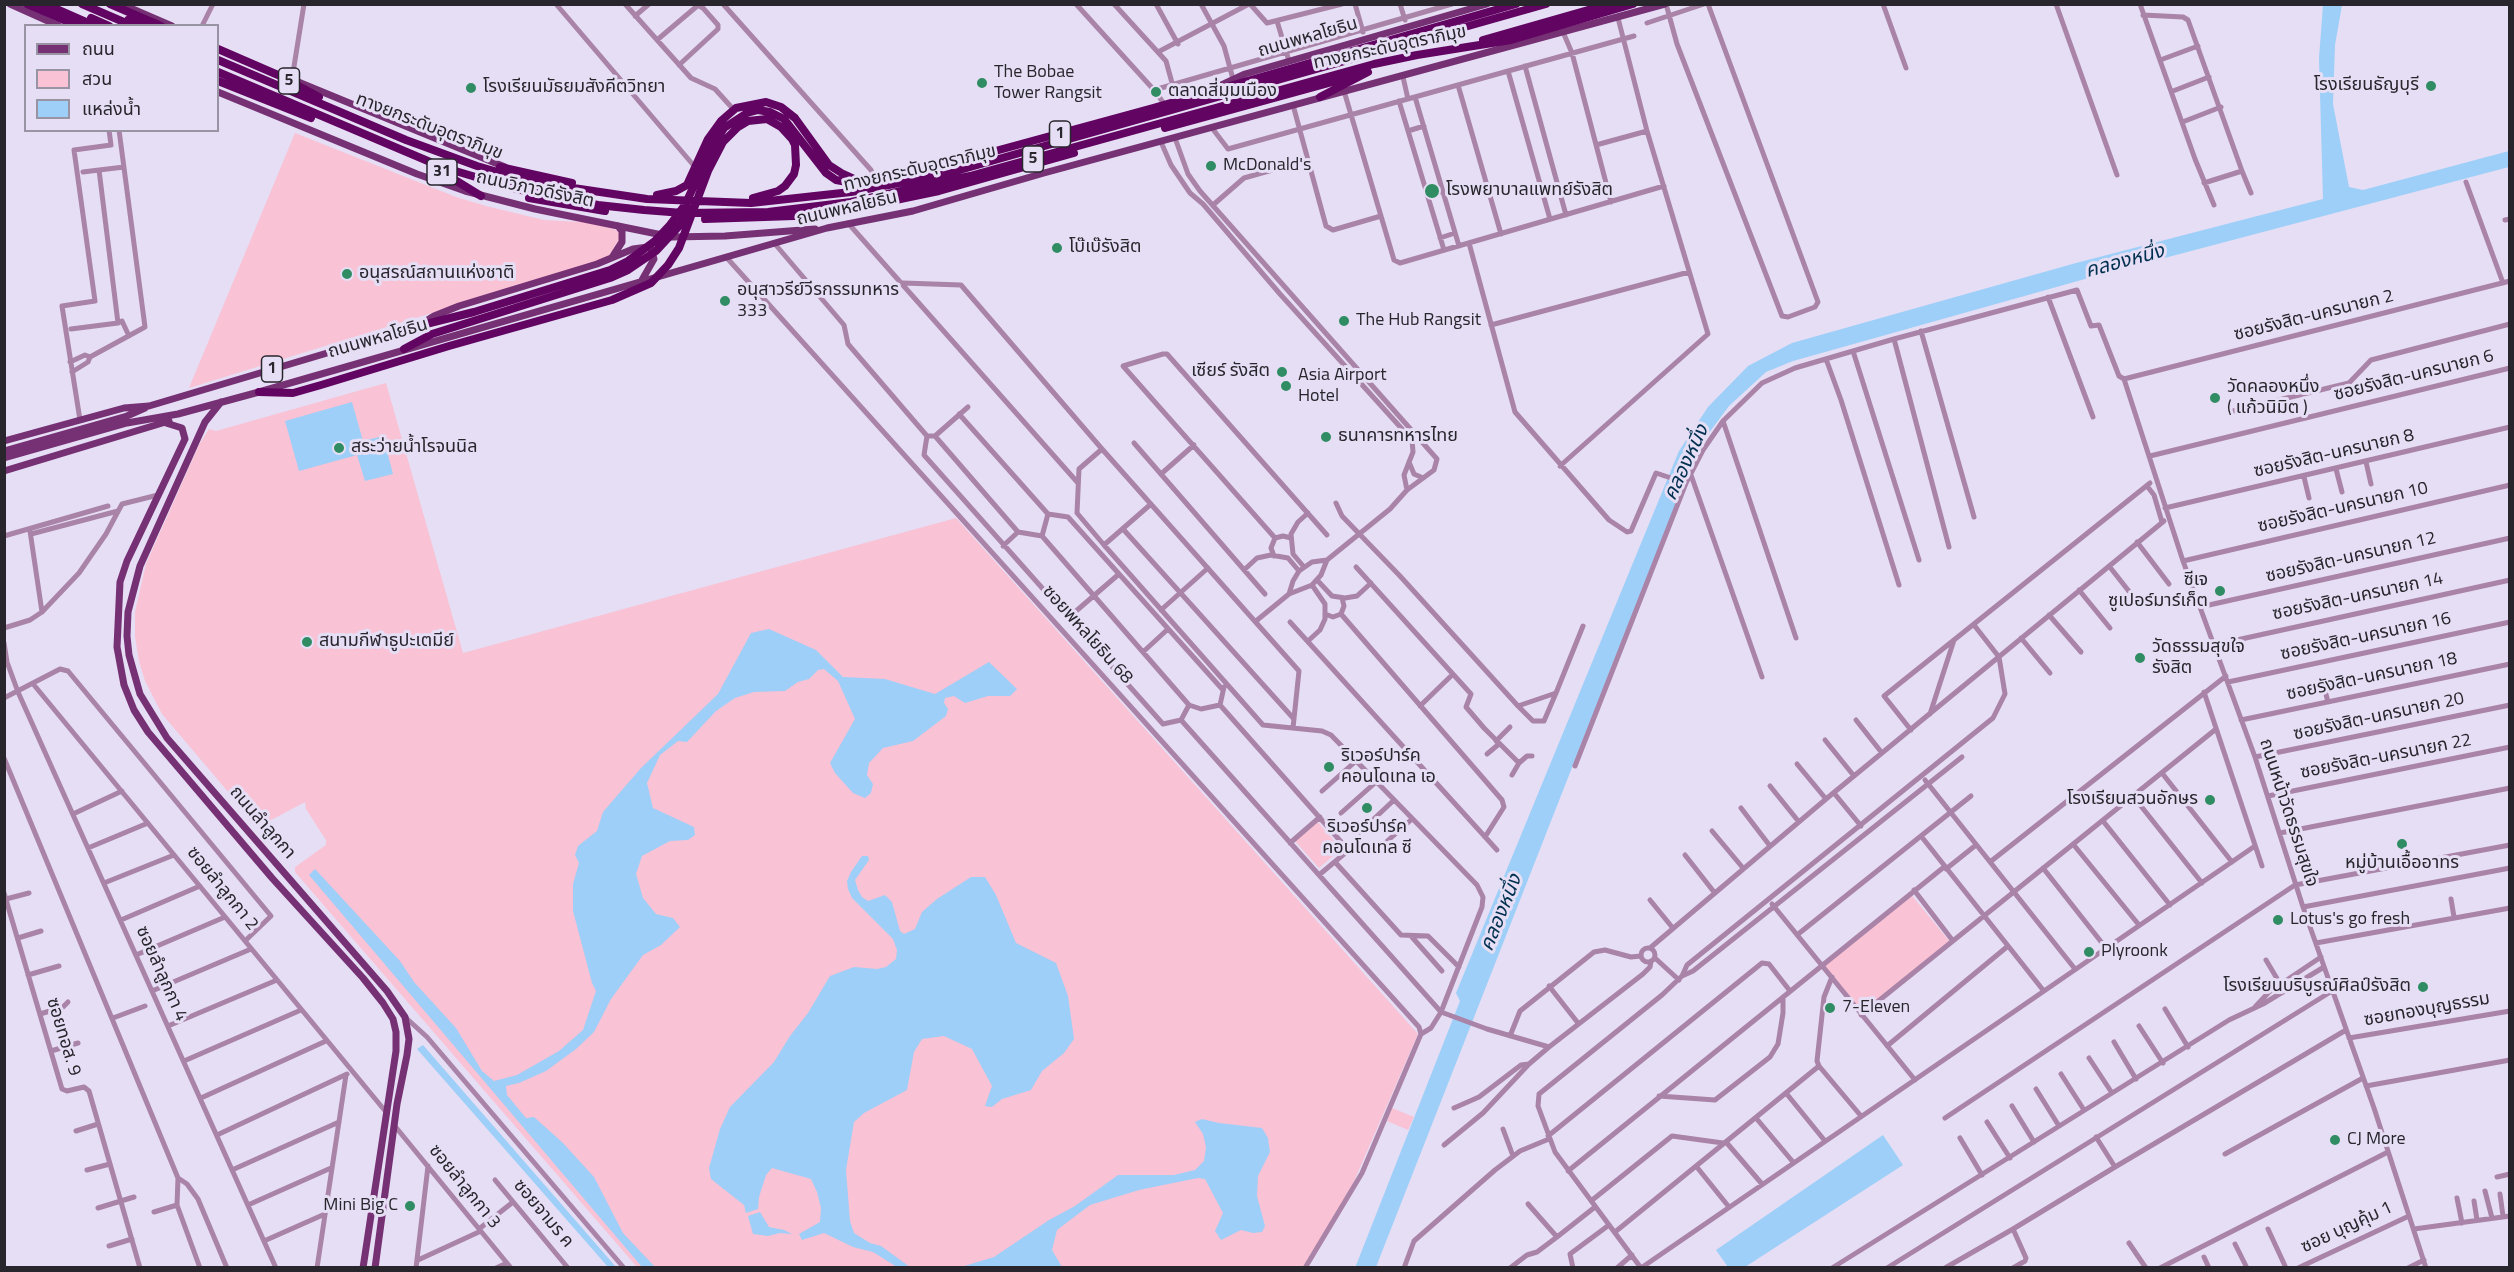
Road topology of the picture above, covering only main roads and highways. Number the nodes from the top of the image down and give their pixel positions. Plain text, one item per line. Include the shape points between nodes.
1 (10, 4) edge
2 (27, 4) edge
3 (45, 4) edge
4 (60, 4) edge
5 (82, 4) edge
6 (92, 4) edge
7 (110, 4) edge
8 (121, 4) edge
9 (1487, 4) edge
10 (1516, 4) edge
11 (1546, 4) edge
12 (1609, 4) edge
13 (1634, 4) edge
14 (1666, 4) edge
15 (55, 24) edge
16 (73, 24) edge
17 (90, 24) edge
18 (105, 24) edge
19 (128, 24) edge
20 (137, 24) edge
21 (156, 24) edge
22 (167, 24) edge
23 (219, 47) edge
24 (219, 47) edge
25 (219, 59) edge
26 (219, 59) edge
27 (1368, 72) junction
28 (219, 74) edge
29 (219, 74) edge
30 (219, 81) edge
31 (274, 81) junction
32 (303, 83) junction
33 (1210, 91) junction
34 (219, 92) edge
35 (1320, 97) junction
36 (359, 119) junction
37 (355, 131) junction
38 (514, 170) junction
39 (442, 172) junction
40 (908, 175) junction
41 (860, 181) junction
42 (657, 195) junction
43 (482, 196) junction
44 (698, 196) junction
45 (753, 198) junction
46 (681, 219) joint
47 (618, 226) junction
48 (826, 228) junction
49 (611, 258) junction
50 (642, 280) junction
51 (475, 316) junction
52 (418, 326) junction
53 (404, 349) junction
54 (259, 392) junction
55 (222, 402) junction
56 (149, 406) junction
57 (178, 414) junction
58 (166, 423) junction
59 (4, 441) edge
60 (4, 451) edge
61 (4, 458) edge
62 (4, 471) edge
63 (295, 884) junction
64 (285, 893) junction
65 (363, 1268) edge
66 (375, 1268) edge

1 - 15 main road
2 - 16 highway
3 - 17 highway
4 - 18 highway
5 - 19 highway
6 - 20 highway
7 - 21 highway
8 - 22 main road
9 - 33 main road, ถนนพหลโยธิน / 1 via 1289,61 1233,79
10 - 33 highway, ถนนพหลโยธิน / 1
11 - 36 highway, ทางยกระดับอุตราภิมุข / 5 via 982,165 902,183 751,203 647,199 560,186 477,166
12 - 27 highway, ถนนพหลโยธิน / 1
13 - 37 highway, ทางยกระดับอุตราภิมุข / 5 via 1511,40 1374,64 970,176 812,208 683,213 587,203 478,179
14 - 35 main road, ถนนพหลโยธิน / 1
23 - 36 highway, 5
24 - 32 main road, ถนนวิภาวดีรังสิต / 31
25 - 36 highway, ทางยกระดับอุตราภิมุข / 5
26 - 31 highway, ถนนวิภาวดีรังสิต / 31
27 - 35 highway
27 - 46 highway, ถนนพหลโยธิน / 1 via 906,199 794,216
28 - 37 highway, ทางยกระดับอุตราภิมุข / 5
29 - 39 highway, ถนนวิภาวดีรังสิต / 31
30 - 37 highway, 5 via 289,111
31 - 32 highway
31 - 38 highway, ถนนวิภาวดีรังสิต / 31 via 460,157
32 - 38 main road, ถนนวิภาวดีรังสิต / 31
33 - 40 highway, ถนนพหลโยธิน / 1
34 - 43 main road, ถนนวิภาวดีรังสิต / 31 via 417,174
35 - 48 main road, ถนนพหลโยธิน / 1 via 913,211
38 - 42 highway, ถนนวิภาวดีรังสิต / 31
39 - 43 highway
39 - 46 highway, ถนนวิภาวดีรังสิต / 31 via 546,202
40 - 41 highway, 1
40 - 45 highway, ถนนพหลโยธิน / 1 via 851,190
41 - 42 highway via 829,165 795,118 781,107 751,103 721,121 708,139 687,185
41 - 51 highway via 836,180 784,119 764,111 747,113 724,128 685,205 655,241 635,256 610,270
42 - 45 highway, ถนนวิภาวดีรังสิต / 31
43 - 47 main road, ถนนวิภาวดีรังสิต / 31
44 - 45 highway via 717,151 730,134 748,121 766,119 781,127 795,145 796,165 784,186
44 - 51 highway via 668,239 628,270
44 - 54 highway via 679,248 651,283 612,300 293,393
47 - 48 main road, ถนนวิภาวดีรังสิต / 31 via 672,237
47 - 49 main road via 622,242
48 - 50 main road, ถนนพหลโยธิน / 1
49 - 50 main road, ถนนพหลโยธิน via 641,247 651,249 652,265
49 - 52 main road, ถนนพหลโยธิน / 1 via 459,306
50 - 53 main road, ถนนพหลโยธิน / 1
51 - 52 highway
51 - 53 highway
52 - 56 main road, ถนนพหลโยธิน / 1
53 - 54 main road, ถนนพหลโยธิน / 1
54 - 55 main road, ถนนพหลโยธิน / 1
55 - 57 main road, ถนนพหลโยธิน / 1
55 - 63 main road, ถนนลำลูกกา via 205,422 140,566 128,612 129,655 140,694 167,738
56 - 59 main road, ถนนพหลโยธิน / 1 via 124,408
56 - 60 main road, ถนนพหลโยธิน via 127,416
57 - 58 main road, ถนนพหลโยธิน / 1
57 - 61 main road, ถนนพหลโยธิน via 127,423
58 - 62 main road, ถนนพหลโยธิน / 1
58 - 64 main road, ถนนลำลูกกา via 182,428 185,439 120,582 117,647 124,685 148,732
63 - 64 main road
63 - 66 main road, ถนนลำลูกกา via 405,1017 409,1039
64 - 65 main road, ถนนลำลูกกา via 383,1003 396,1032

